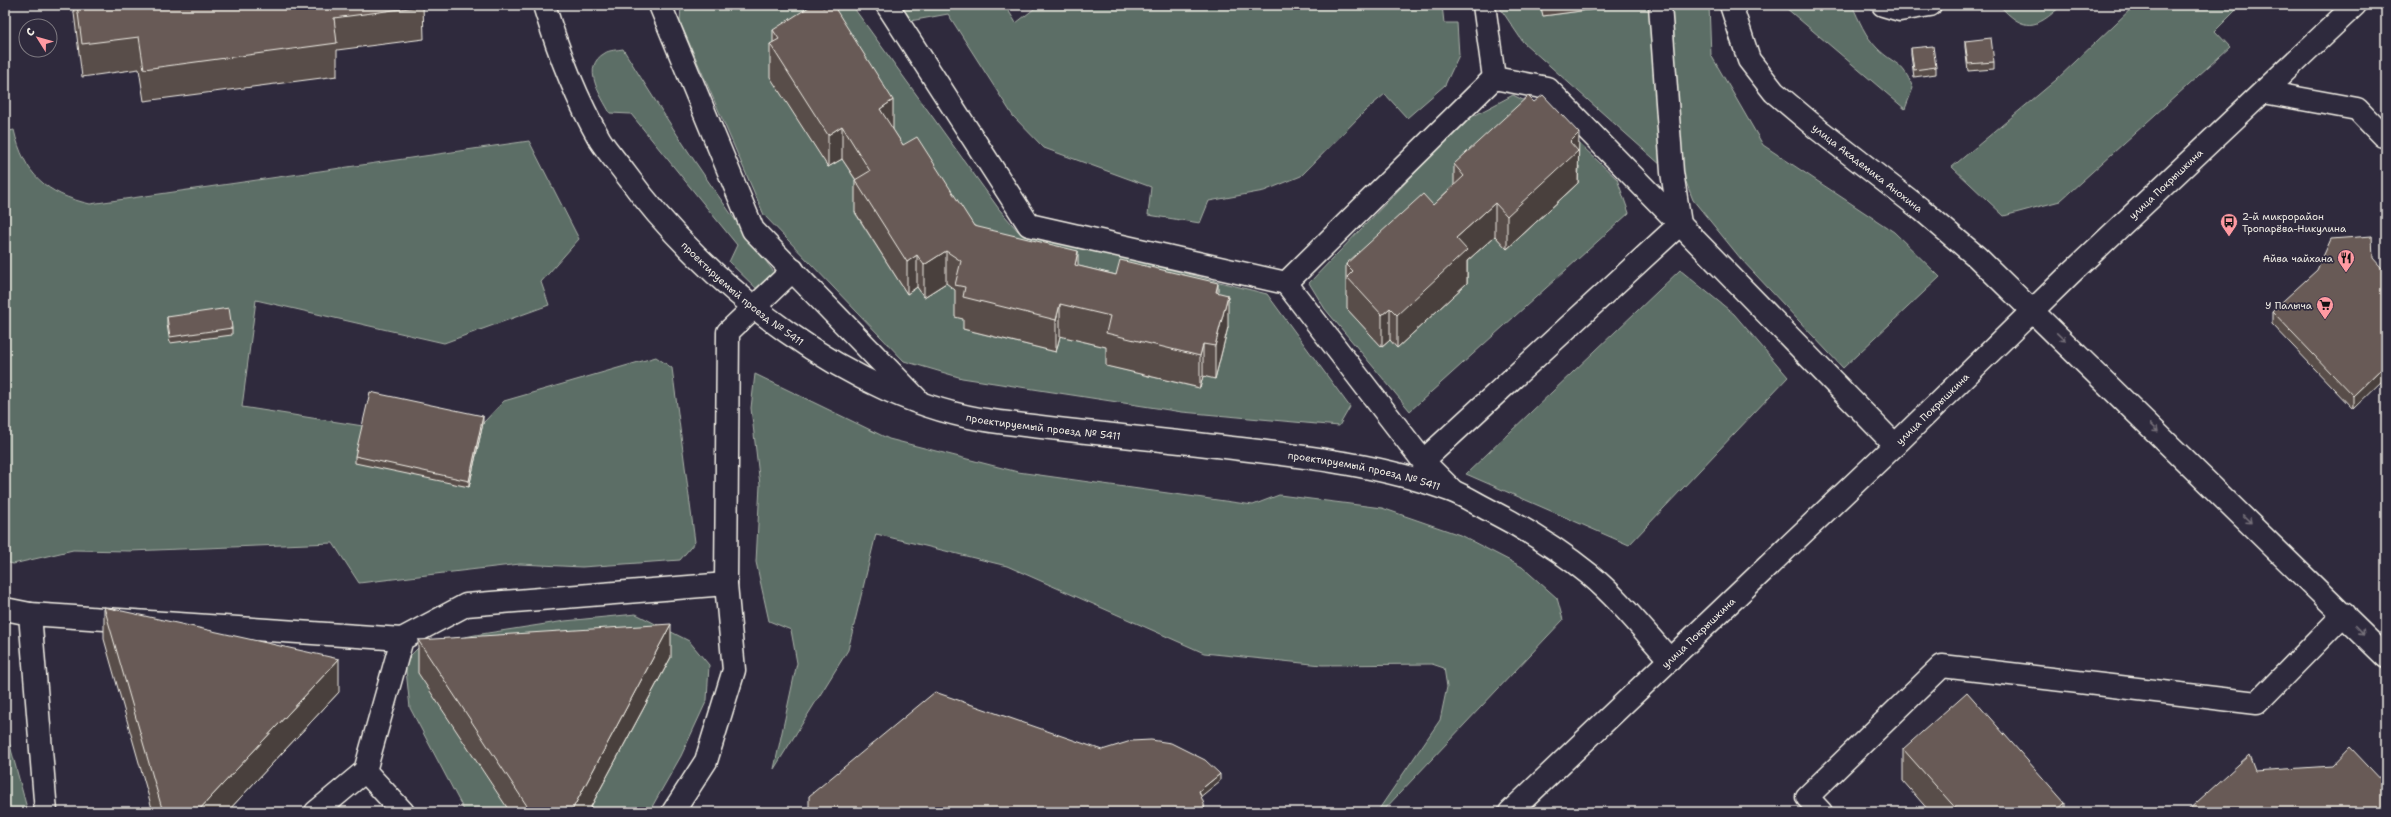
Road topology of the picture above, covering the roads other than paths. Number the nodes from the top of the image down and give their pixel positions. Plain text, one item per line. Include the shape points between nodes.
1 (544, 5) edge
2 (660, 5) edge
3 (887, 5) edge
4 (1484, 5) edge
5 (1660, 5) edge
6 (1731, 5) edge
7 (1883, 5) edge
8 (1930, 5) edge
9 (2355, 5) edge
10 (1494, 78) junction
11 (2264, 92) junction
12 (2385, 136) edge
13 (1680, 224) junction
14 (793, 270) junction
15 (1286, 283) junction
16 (754, 307) junction
17 (2033, 310) junction
18 (922, 404) junction
19 (1896, 445) junction
20 (1423, 461) junction
21 (1454, 492) junction
22 (726, 584) junction
23 (5, 609) edge
24 (30, 614) junction
25 (2344, 614) junction
26 (402, 639) junction
27 (2385, 655) edge
28 (1670, 660) junction
29 (364, 771) junction
30 (46, 812) edge
31 (316, 812) edge
32 (403, 812) edge
33 (673, 812) edge
34 (1510, 812) edge
35 (1820, 812) edge

1 - 16 street, проектируемый проезд № 5411 via 559,55 601,140 643,198 692,252
2 - 14 street via 753,230
3 - 15 street via 1029,224
4 - 10 street
5 - 13 street via 1672,172
6 - 17 street, улица Академика Анохина via 1749,60 1774,92 1922,210
7 - 8 street via 1900,10
9 - 11 street, улица Покрышкина
10 - 13 street via 1547,88
10 - 15 street
11 - 12 street via 2357,109
11 - 17 street, улица Покрышкина
13 - 19 street
13 - 20 street
14 - 16 street
14 - 18 street
15 - 20 street
16 - 18 street, проектируемый проезд № 5411 via 842,366 885,389
16 - 22 street via 728,332
17 - 19 street, улица Покрышкина
17 -> 25 street, улица Академика Анохина
18 - 21 street, проектируемый проезд № 5411 via 988,420 1295,455 1391,472
19 - 28 street, улица Покрышкина
20 - 21 street
21 - 28 street, проектируемый проезд № 5411 via 1527,529 1590,574
22 - 26 street via 466,604
22 - 33 street via 734,670 706,761
23 - 24 street
24 - 26 street
24 - 30 street
25 -> 27 street, улица Академика Анохина
25 - 35 street via 2257,703 1942,666 1807,797
26 - 29 street
28 - 34 street, улица Покрышкина
29 - 31 street
29 - 32 street

